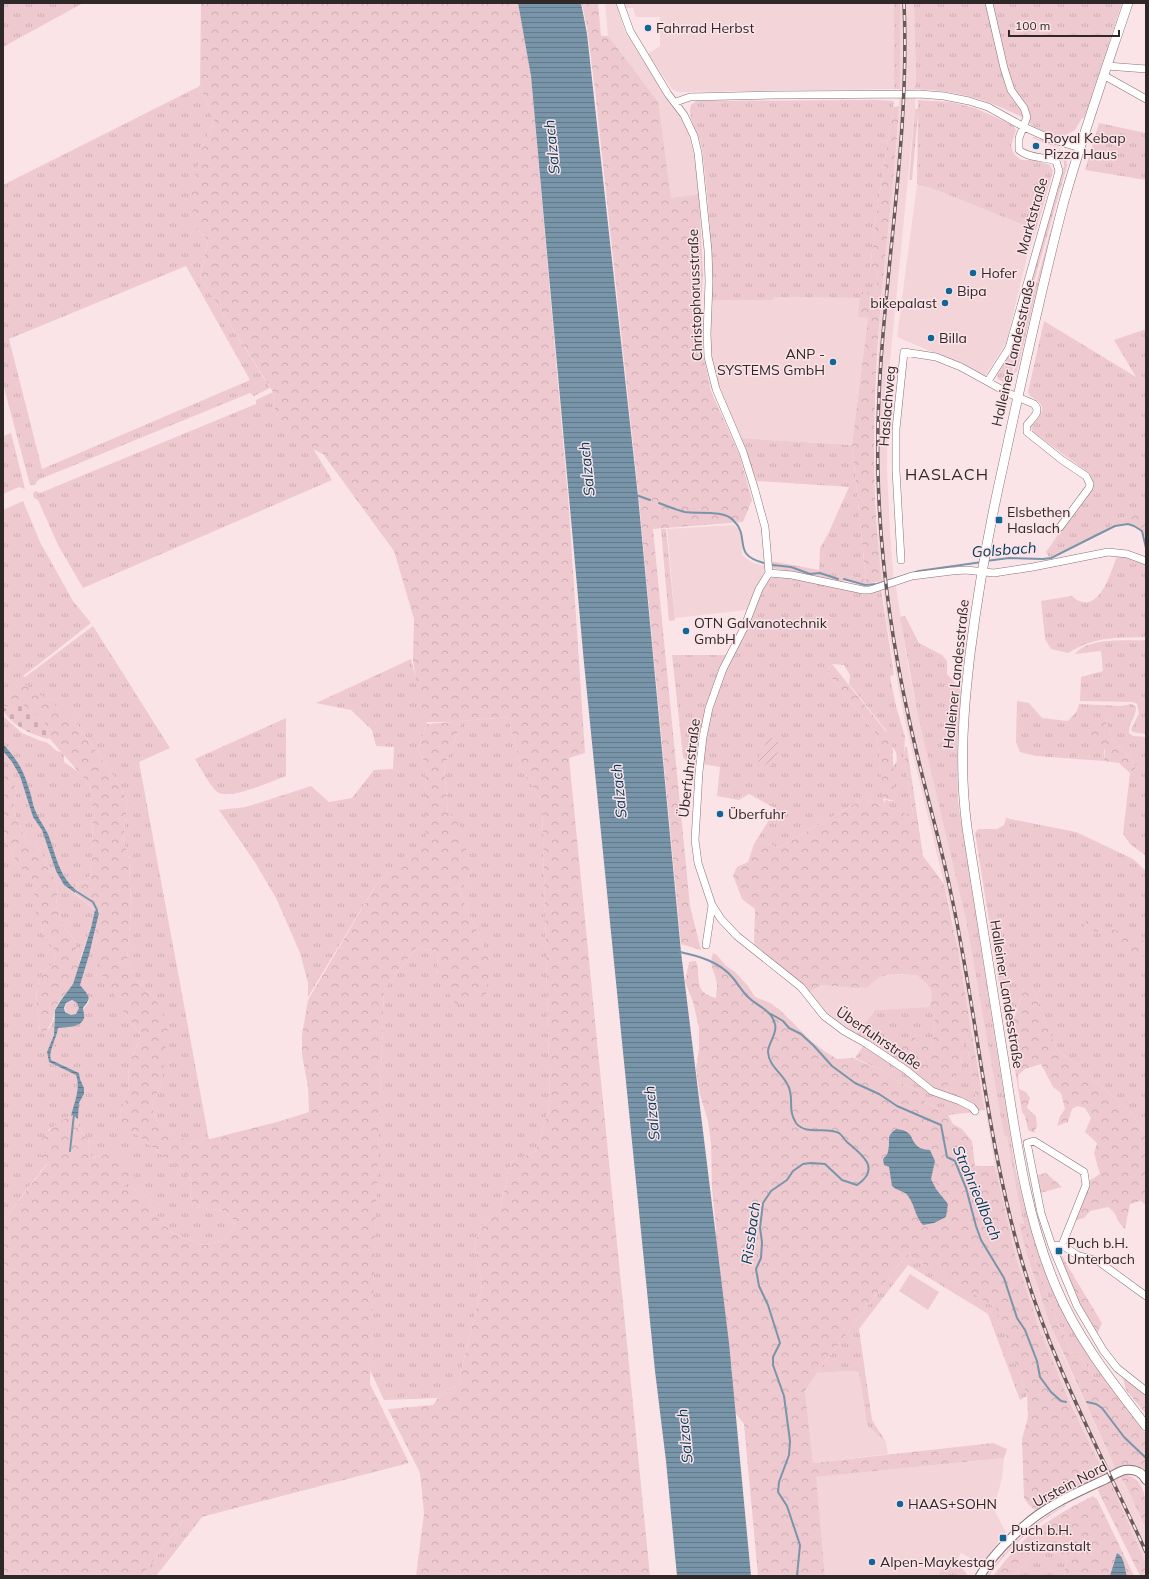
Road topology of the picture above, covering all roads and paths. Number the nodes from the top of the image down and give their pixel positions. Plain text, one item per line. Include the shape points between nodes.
1 (620, 3) edge
2 (989, 3) edge
3 (1128, 3) edge
4 (1107, 66) junction
5 (1146, 69) edge
6 (1105, 76) junction
7 (1146, 99) edge
8 (676, 102) junction
9 (1024, 127) junction
10 (1080, 148) junction
11 (988, 381) junction
12 (1017, 396) junction
13 (1060, 527) dead end
14 (901, 560) dead end
15 (1146, 561) edge
16 (982, 570) junction
17 (769, 573) junction
18 (712, 905) junction
19 (706, 945) dead end
20 (975, 1111) dead end
21 (1052, 1246) junction
22 (1062, 1246) junction
23 (1146, 1296) edge
24 (1146, 1391) edge
25 (1146, 1426) edge
26 (1146, 1480) edge
27 (980, 1576) edge

1 - 8 street, Christophorusstraße via 630,32 668,94
2 - 9 street via 1011,90 1024,108
3 - 4 main road, Halleiner Landesstraße
4 - 5 street
4 - 6 main road, Halleiner Landesstraße
6 - 7 street
6 - 10 main road, Halleiner Landesstraße
8 - 9 street via 690,97 926,94 988,107
8 - 17 street, Christophorusstraße via 689,124 698,153 708,258 708,357 716,389 743,452 754,487 765,526
9 - 10 street
9 - 11 street, Marktstraße via 1018,138 1019,150 1023,154 1048,158 1056,162 1059,171 1009,348
10 - 12 main road, Halleiner Landesstraße via 1043,281
11 - 12 street, Haslachweg
11 - 14 street, Haslachweg via 936,357 904,352 896,429
12 - 13 street, Haslachweg via 1034,404 1038,410 1027,425 1027,432 1088,479 1090,484
12 - 16 main road, Halleiner Landesstraße
15 - 16 street via 1127,554 1108,552 1033,568 994,573
16 - 17 street via 952,570 912,576 870,590
16 - 25 main road, Halleiner Landesstraße via 963,720 963,802 1020,1166 1036,1232 1056,1288 1071,1319 1114,1384
17 - 18 street, Überfuhrstraße via 759,589 744,628 723,669 709,708 703,738 695,840 698,863
18 - 19 street, Überfuhrstraße
18 - 20 street, Überfuhrstraße via 737,936 801,986 824,1016 906,1070 932,1091 960,1100
21 - 22 street
21 - 22 street via 1041,1213 1027,1143 1034,1141 1084,1172 1086,1177 1086,1185
21 - 24 street via 1077,1306 1103,1350 1117,1368
22 - 23 street via 1077,1255 1098,1261
26 - 27 street, Urstein Nord via 1140,1473 1124,1470 1040,1513 1004,1544

